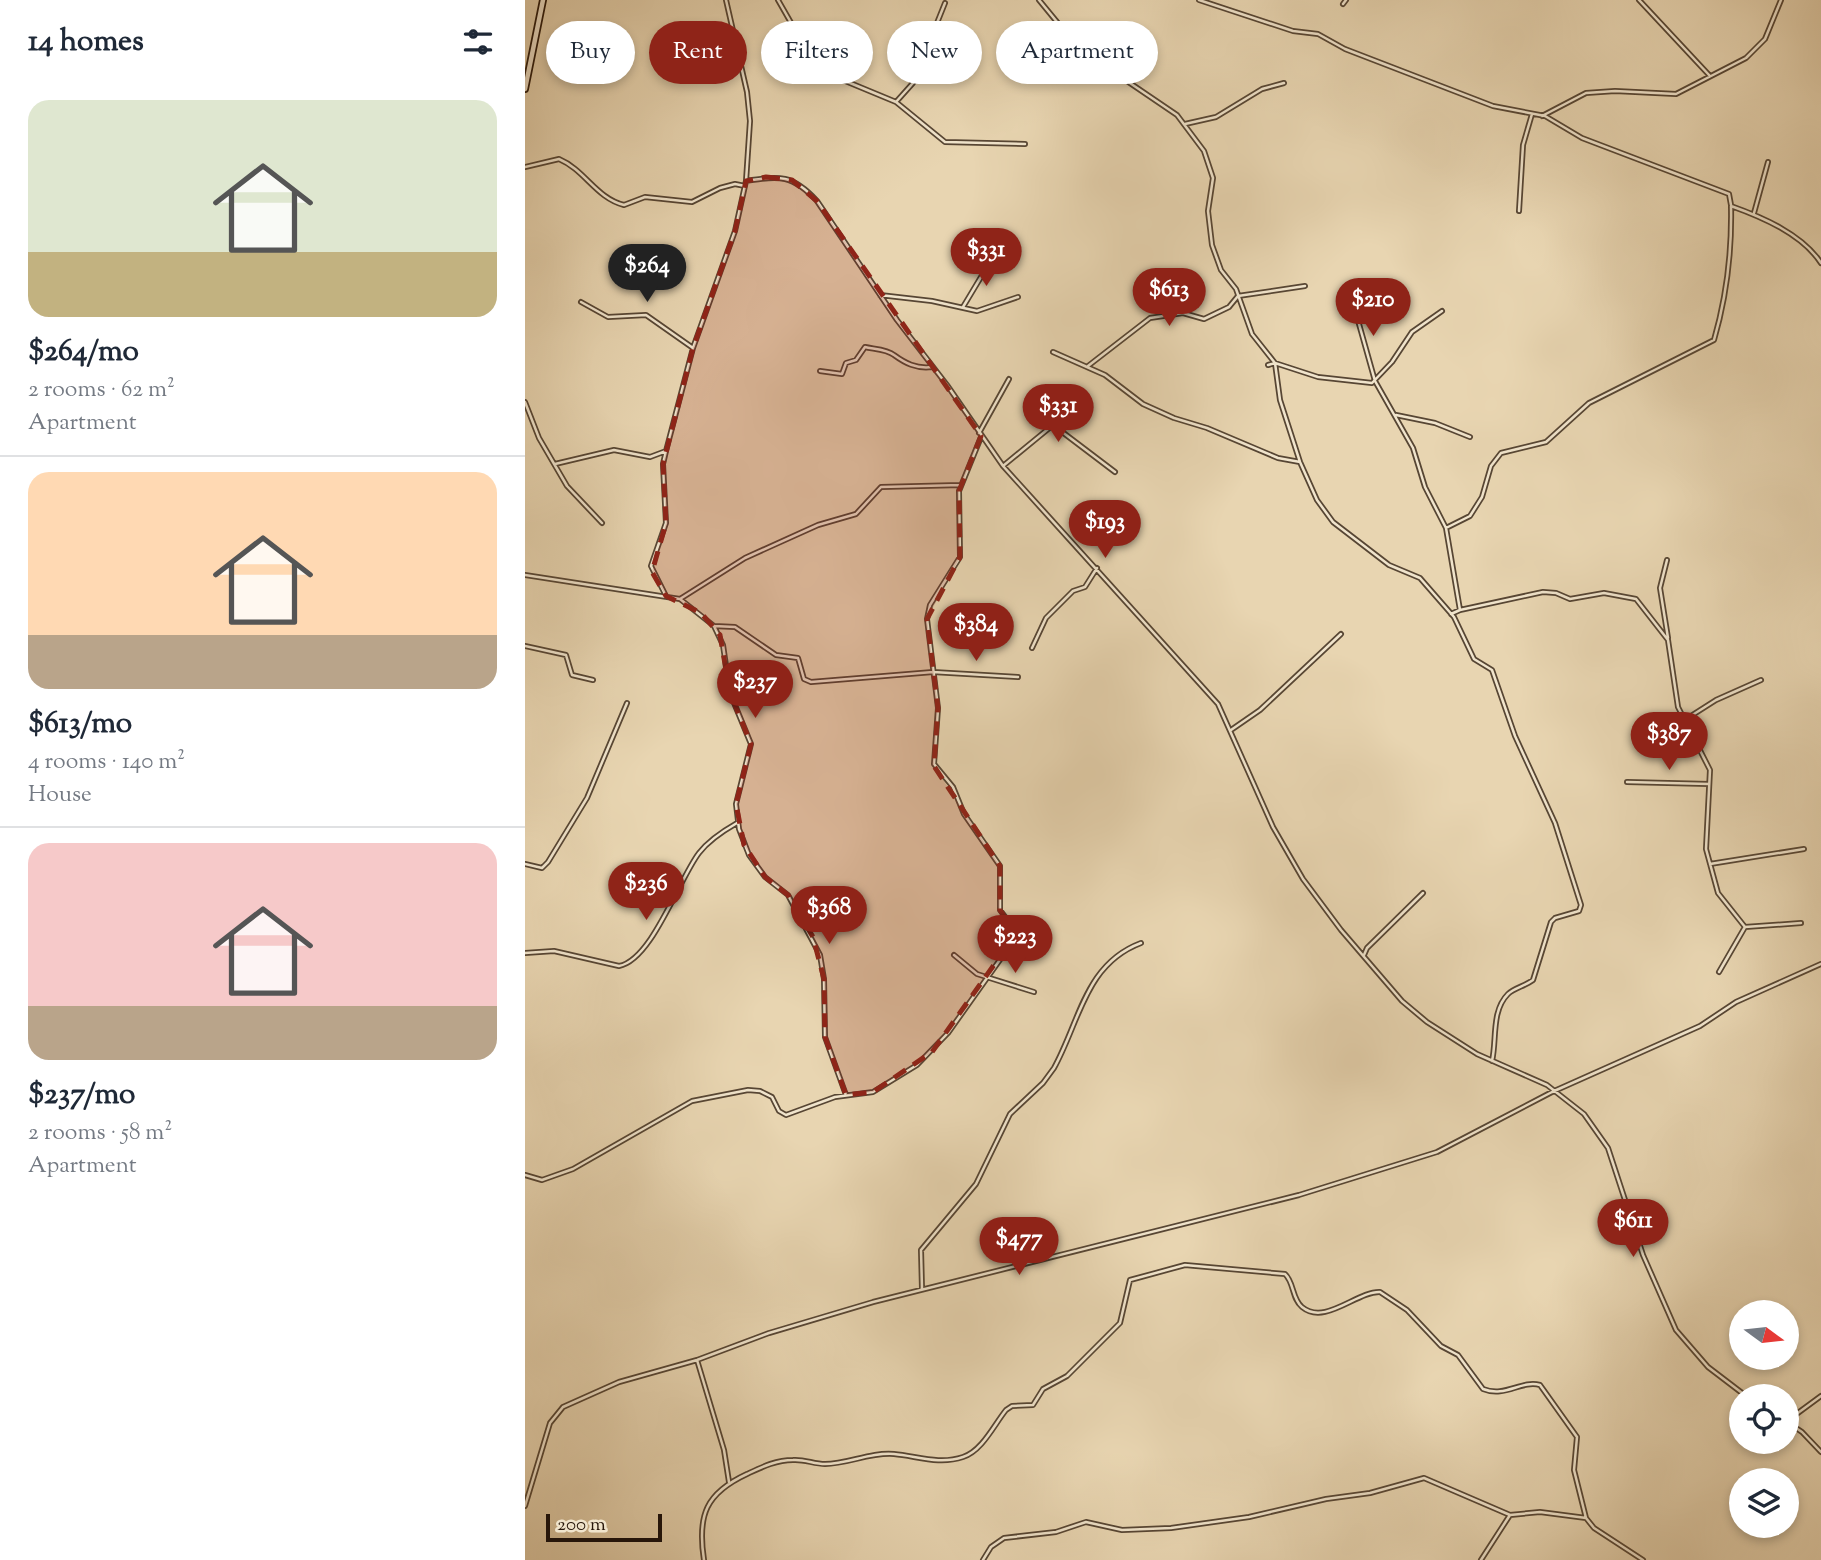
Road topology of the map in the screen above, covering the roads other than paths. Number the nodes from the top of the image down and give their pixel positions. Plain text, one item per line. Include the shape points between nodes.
1 (543, 0) edge
2 (726, 0) edge
3 (778, 0) edge
4 (1039, 0) edge
5 (1199, 0) edge
6 (1639, 0) edge
7 (1781, 0) edge
8 (945, 4) dead end
9 (1710, 76) junction
10 (1284, 83) dead end
11 (525, 89) edge
12 (895, 102) junction
13 (1532, 114) junction
14 (1542, 116) junction
15 (1184, 124) junction
16 (1025, 144) dead end
17 (1768, 162) dead end
18 (525, 167) edge
19 (746, 181) junction
20 (744, 186) junction
21 (1731, 206) junction
22 (1519, 211) dead end
23 (1754, 214) junction
24 (993, 257) dead end
25 (1821, 263) edge
26 (1305, 286) dead end
27 (880, 295) junction
28 (1238, 296) junction
29 (1018, 297) dead end
30 (1352, 299) dead end
31 (582, 302) dead end
32 (963, 307) junction
33 (1442, 311) dead end
34 (693, 348) junction
35 (1053, 352) dead end
36 (1275, 363) junction
37 (1268, 365) dead end
38 (1088, 366) junction
39 (932, 367) junction
40 (820, 371) dead end
41 (1009, 379) dead end
42 (1375, 381) junction
43 (525, 402) edge
44 (1396, 415) junction
45 (980, 435) junction
46 (1470, 437) dead end
47 (666, 451) junction
48 (1300, 462) junction
49 (555, 464) junction
50 (1003, 466) junction
51 (1115, 472) dead end
52 (961, 485) junction
53 (602, 523) dead end
54 (1446, 528) junction
55 (1667, 560) dead end
56 (1097, 568) junction
57 (525, 575) edge
58 (666, 596) junction
59 (680, 599) junction
60 (1460, 610) junction
61 (1451, 614) junction
62 (715, 626) junction
63 (1341, 634) dead end
64 (1668, 640) junction
65 (525, 646) edge
66 (1032, 648) dead end
67 (933, 672) junction
68 (1018, 677) dead end
69 (593, 680) dead end
70 (1761, 680) dead end
71 (627, 703) dead end
72 (1682, 721) junction
73 (1231, 730) junction
74 (1627, 782) dead end
75 (1710, 784) junction
76 (737, 822) junction
77 (1804, 849) dead end
78 (525, 863) edge
79 (1710, 864) junction
80 (1423, 892) dead end
81 (1801, 923) dead end
82 (1745, 927) junction
83 (1141, 943) dead end
84 (525, 953) edge
85 (954, 955) dead end
86 (1364, 955) junction
87 (1821, 964) edge
88 (1719, 971) dead end
89 (987, 977) junction
90 (1034, 992) dead end
91 (1492, 1061) junction
92 (1552, 1092) junction
93 (846, 1095) junction
94 (525, 1175) edge
95 (922, 1289) junction
96 (697, 1360) junction
97 (1730, 1384) edge
98 (1821, 1396) edge
99 (1799, 1413) edge
100 (1799, 1430) edge
101 (1821, 1452) edge
102 (729, 1483) junction
103 (525, 1506) edge
104 (1510, 1515) junction
105 (1586, 1518) junction
106 (704, 1560) edge
107 (983, 1560) edge
108 (1481, 1560) edge
109 (1643, 1560) edge

1 - 11 main road
2 - 19 street via 747,92
3 - 12 street via 819,68
4 - 15 street via 1071,39
5 - 13 street via 1293,31 1318,34 1458,93
6 - 9 street
7 - 9 street via 1765,38 1746,58
8 - 12 street via 913,83
9 - 14 street via 1676,94 1586,93
10 - 15 street via 1262,89 1216,117
12 - 16 street via 945,142
13 - 14 street
13 - 22 street via 1523,145
14 - 21 street via 1582,138 1728,194
15 - 28 street via 1211,165 1208,211 1212,245
17 - 23 street
18 - 20 street via 559,159 602,195 624,205 645,197 692,202 720,188
19 - 20 street
19 - 27 street via 780,177 806,189
20 - 34 street via 735,231
21 - 23 street
21 - 54 street via 1727,290 1714,340 1589,403 1546,442 1501,453 1470,516
23 - 25 street via 1812,250
24 - 32 street
26 - 28 street
27 - 32 street
27 - 39 street
28 - 36 street via 1252,334
28 - 38 street via 1230,307 1204,319 1183,313 1150,317
29 - 32 street via 980,311
30 - 42 street
31 - 34 street via 608,317 646,315
33 - 42 street via 1412,332
34 - 47 street
35 - 38 street
36 - 37 street
36 - 42 street via 1318,377
36 - 48 street via 1280,400
38 - 48 street via 1143,404 1278,458
39 - 40 street via 899,362 891,353 865,347 856,360 846,363 842,374
39 - 45 street
41 - 45 street
42 - 44 street
43 - 49 street
44 - 46 street
44 - 54 street
45 - 50 street
45 - 52 street
47 - 49 street via 650,457 614,450
47 - 58 street via 666,523 651,566
48 - 61 street via 1333,522 1389,565 1420,578
49 - 53 street via 576,499
50 - 51 street via 1053,425
50 - 56 street
52 - 59 street via 881,487 856,514 818,525 745,558
52 - 67 street via 960,557 930,606 927,620
54 - 60 street
55 - 64 street via 1660,588
56 - 66 street via 1085,587 1073,591 1046,618
56 - 73 street via 1204,687
57 - 58 street
58 - 59 street
59 - 62 street
60 - 61 street
60 - 64 street via 1543,592 1570,599 1595,593 1625,595 1636,599
61 - 91 street via 1474,659 1489,666 1495,676 1515,736 1555,823 1581,905 1579,911 1551,922 1533,980 1509,992 1502,1001
62 - 67 street via 735,627 776,655 798,659 804,679 811,682
62 - 76 street via 723,645 730,693 751,744 736,804
63 - 73 street via 1260,710
64 - 72 street
65 - 69 street via 566,655 572,675
67 - 68 street
67 - 89 street via 937,708 934,764 1000,866 1000,910 1016,934
70 - 72 street
71 - 78 street via 587,797 548,862 542,868
72 - 75 street via 1707,759
73 - 86 street via 1263,806 1303,879
74 - 75 street
75 - 79 street via 1705,828
76 - 84 street via 700,852 659,924 629,963 619,966 545,950
76 - 93 street via 749,855 765,877 788,895 816,946 824,979 825,1037
77 - 79 street
79 - 82 street via 1718,893
80 - 86 street
81 - 82 street
82 - 88 street
83 - 95 street via 1105,964 1054,1068 1010,1114 976,1184 921,1251
85 - 89 street
86 - 91 street via 1402,1001 1427,1022
87 - 92 street via 1736,1002 1700,1026
89 - 90 street
89 - 93 street via 949,1033 917,1065 864,1096
91 - 92 street via 1547,1085
92 - 95 street via 1460,1141 1390,1168
92 - 97 street via 1584,1114 1608,1148 1643,1255 1676,1330 1708,1367
93 - 94 street via 786,1115 772,1097 760,1091 692,1101 573,1169 542,1180
95 - 96 street via 769,1333
96 - 102 street
96 - 103 street via 619,1382 557,1412
98 - 99 street
100 - 101 street
102 - 105 street via 785,1460 825,1464 885,1454 934,1460 968,1455 1006,1410 1033,1405 1043,1389 1067,1377 1120,1322 1130,1280 1200,1265 1285,1274 1298,1303 1311,1311 1322,1312 1380,1293 1407,1310 1441,1346 1458,1355 1483,1389 1502,1393 1540,1385 1577,1437 1574,1470
102 - 106 street via 716,1492 704,1515
104 - 105 street
104 - 107 street via 1424,1478 1249,1517 1171,1528 1122,1530 1086,1522 1056,1532 1004,1538
104 - 108 street
105 - 109 street

